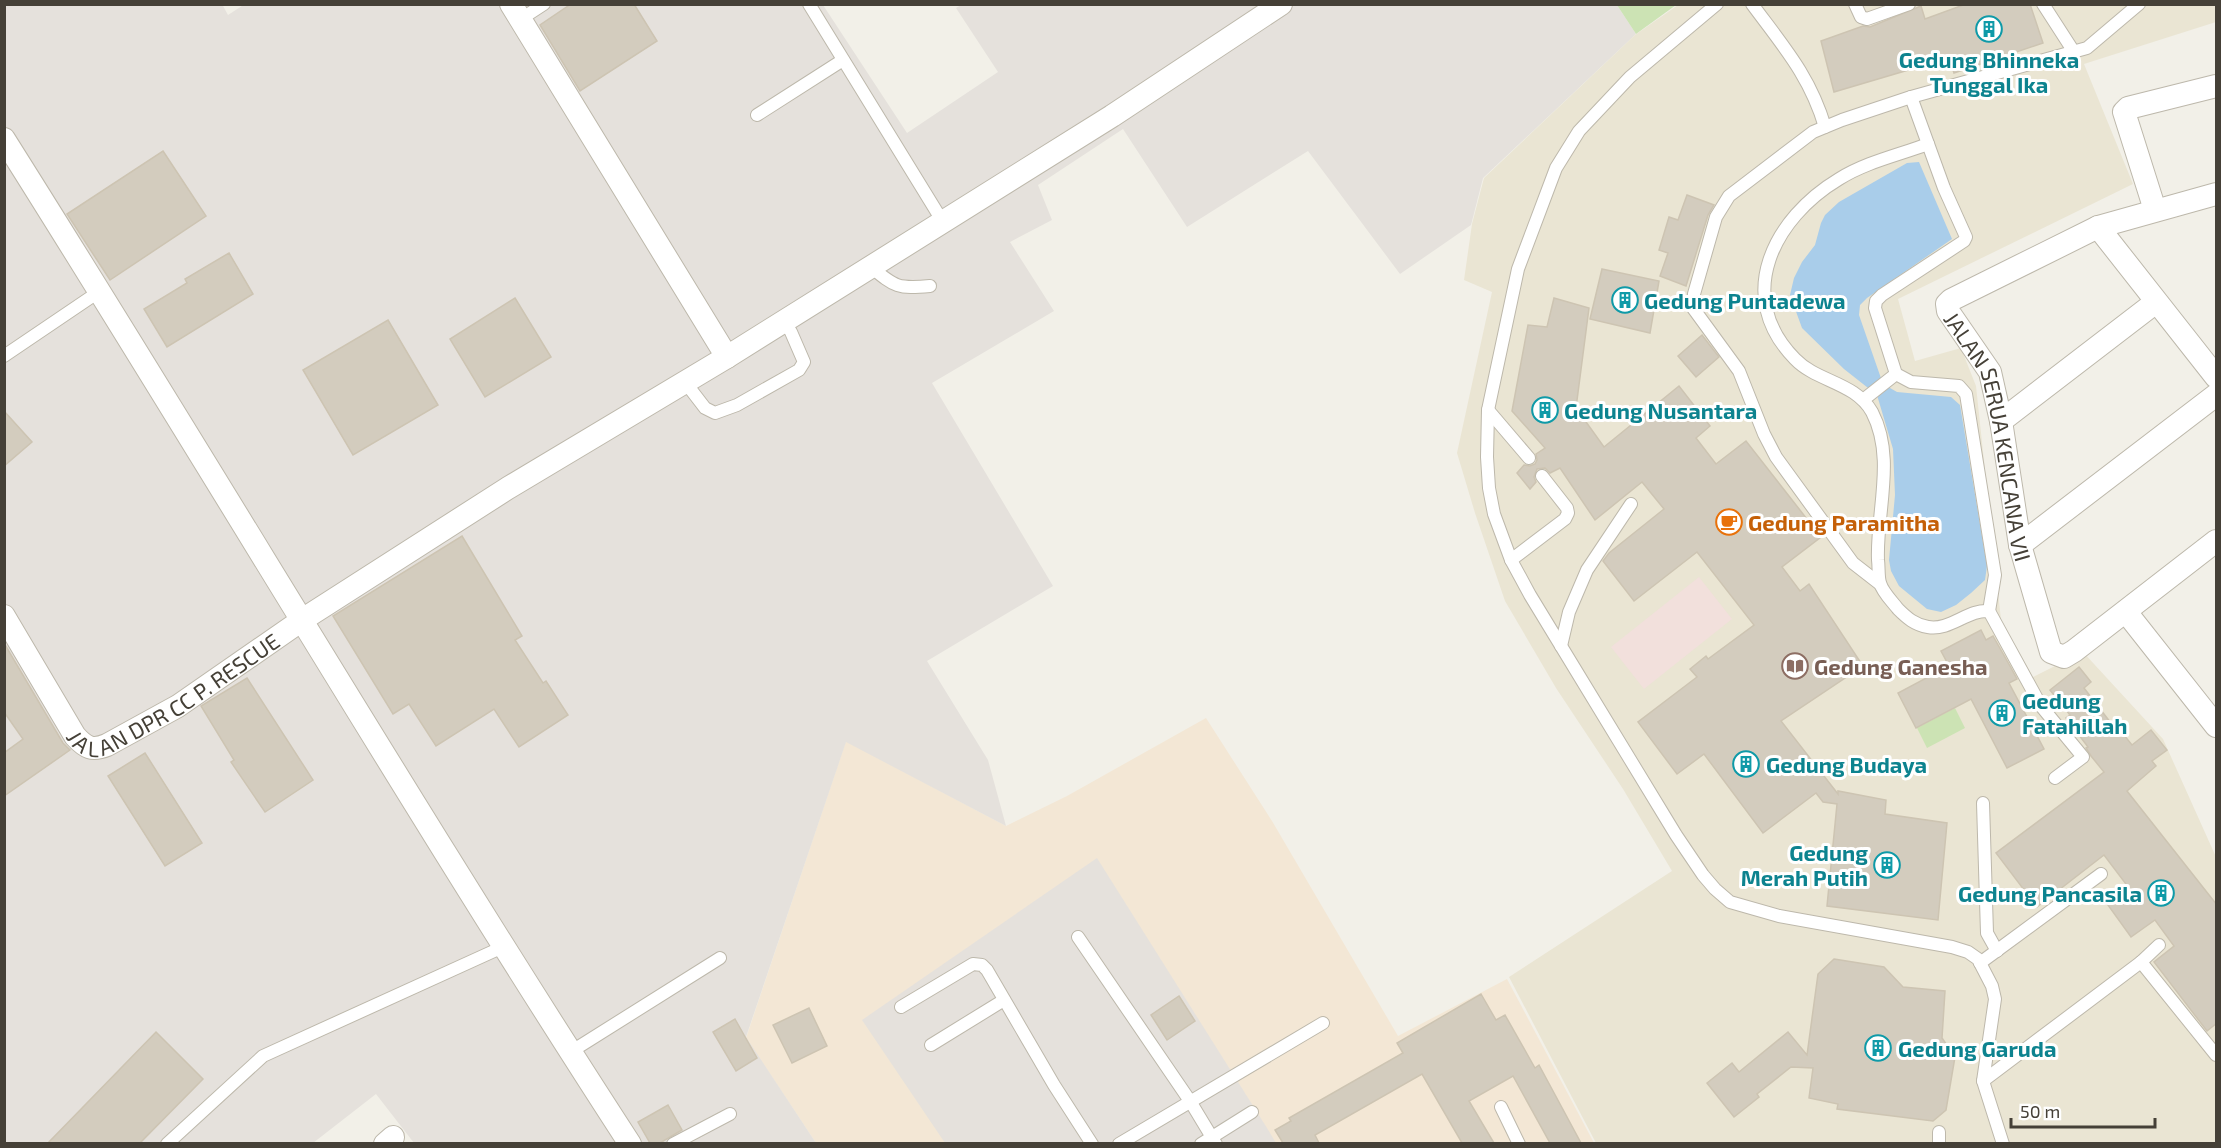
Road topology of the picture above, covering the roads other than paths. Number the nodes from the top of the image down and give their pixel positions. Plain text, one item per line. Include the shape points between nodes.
1 (544, 4) edge
2 (809, 4) edge
3 (1281, 4) edge
4 (1718, 4) edge
5 (1752, 4) edge
6 (1855, 4) edge
7 (1909, 4) edge
8 (2043, 4) edge
9 (2139, 4) edge
10 (516, 12) edge
11 (2074, 52) junction
12 (843, 60) junction
13 (2217, 86) edge
14 (1911, 97) junction
15 (757, 114) dead end
16 (1825, 127) junction
17 (4, 139) edge
18 (1928, 144) junction
19 (2217, 194) edge
20 (2155, 210) junction
21 (943, 222) junction
22 (2098, 227) junction
23 (871, 267) junction
24 (930, 286) dead end
25 (100, 291) junction
26 (2156, 302) junction
27 (784, 321) junction
28 (4, 356) edge
29 (726, 357) junction
30 (2217, 377) edge
31 (1892, 378) junction
32 (685, 382) junction
33 (2217, 395) edge
34 (1868, 397) junction
35 (1488, 410) junction
36 (2001, 421) junction
37 (1530, 458) dead end
38 (1542, 476) dead end
39 (1631, 504) dead end
40 (2019, 545) junction
41 (2214, 549) edge
42 (1511, 560) junction
43 (1880, 584) junction
44 (1989, 611) junction
45 (2126, 612) junction
46 (4, 616) edge
47 (302, 620) junction
48 (1561, 646) junction
49 (2217, 726) edge
50 (2055, 778) dead end
51 (1983, 803) dead end
52 (2101, 874) dead end
53 (1078, 937) dead end
54 (2160, 945) dead end
55 (505, 946) junction
56 (1997, 951) junction
57 (720, 958) dead end
58 (2141, 962) junction
59 (1980, 963) junction
60 (1004, 1000) junction
61 (901, 1007) dead end
62 (1323, 1023) dead end
63 (931, 1045) dead end
64 (572, 1051) junction
65 (2217, 1055) edge
66 (1983, 1081) junction
67 (1190, 1101) junction
68 (1501, 1107) dead end
69 (1252, 1112) dead end
70 (730, 1114) dead end
71 (1210, 1141) edge
72 (167, 1143) edge
73 (630, 1143) edge
74 (673, 1143) edge
75 (1092, 1143) edge
76 (1119, 1143) edge
77 (1519, 1143) edge
78 (2003, 1143) edge

1 - 10 lane
2 - 12 lane
3 - 21 street
4 - 35 lane via 1630,77 1579,131 1556,168 1518,269
5 - 16 lane via 1808,81
6 - 7 lane via 1867,19
8 - 11 lane
9 - 11 lane via 2087,48
10 - 29 street
11 - 14 lane
12 - 15 lane
12 - 21 lane
13 - 20 street via 2124,112
14 - 16 lane
14 - 18 lane
16 - 43 lane via 1740,186 1722,204 1692,302 1739,371 1776,457 1853,563
17 - 25 street
18 - 31 lane via 1966,237 1876,302
18 - 34 lane via 1855,170 1823,189 1781,234 1763,279 1765,306 1781,345 1816,374
19 - 20 street, JALAN SERUA KENCANA VII
20 - 22 street, JALAN SERUA KENCANA VII
21 - 23 street
22 - 26 street
22 - 36 street, JALAN SERUA KENCANA VII via 1947,304 1990,372
23 - 24 lane via 890,283 906,288
23 - 27 street
25 - 28 lane
25 - 47 street
26 - 30 street
26 - 36 street
27 - 29 street
27 - 32 lane via 804,362 799,370 715,413 705,408
29 - 32 street
31 - 34 lane
31 - 44 lane via 1959,386 1966,394 1995,575
32 - 47 street via 508,488
33 - 40 street
34 - 43 lane via 1883,452 1883,495 1877,536
35 - 37 lane
35 - 42 lane via 1489,488
36 - 40 street, JALAN SERUA KENCANA VII
38 - 42 lane via 1568,513
39 - 48 lane via 1587,570 1569,612
40 - 45 street, JALAN SERUA KENCANA VII via 2051,652 2064,657
41 - 45 street, JALAN SERUA KENCANA VII
42 - 48 lane
43 - 44 lane via 1909,620 1930,628 1981,610
44 - 50 lane via 2041,706 2083,757
45 - 49 street
46 - 47 street, JALAN DPR CC P. RESCUE via 75,736 84,746 95,750 178,706
47 - 55 street
48 - 59 lane via 1691,858 1730,902 1779,916 1952,947 1968,952
51 - 56 lane via 1987,933
52 - 56 lane
53 - 67 lane
54 - 58 lane
55 - 64 street
55 - 72 lane via 263,1056
56 - 59 lane
57 - 64 lane
58 - 65 lane
58 - 66 lane
59 - 66 lane via 1995,999
60 - 61 lane via 987,970 973,964
60 - 63 lane
60 - 75 lane
62 - 67 lane
64 - 73 street
66 - 78 lane
67 - 71 lane
67 - 76 lane
68 - 77 lane
69 - 71 lane
70 - 74 lane

